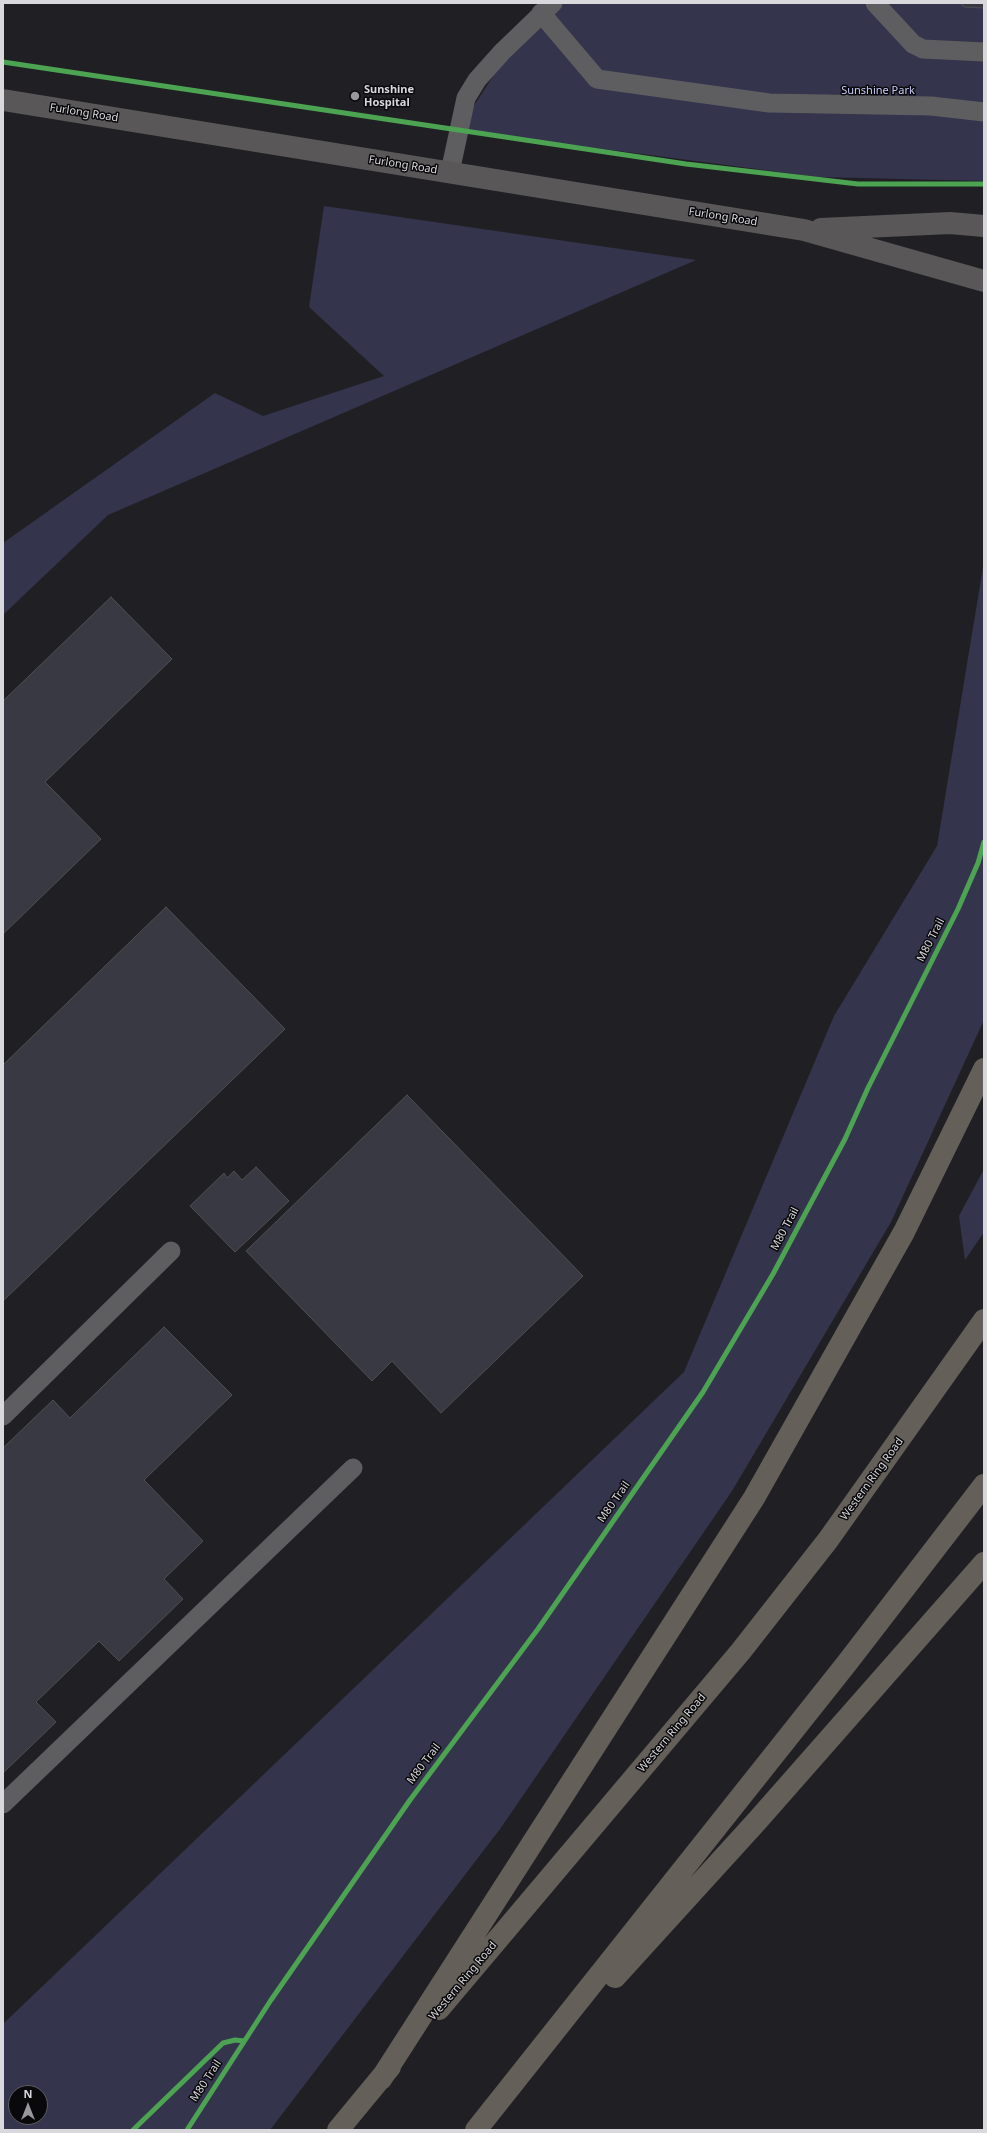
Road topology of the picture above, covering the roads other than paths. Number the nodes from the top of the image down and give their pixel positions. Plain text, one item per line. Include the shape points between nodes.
1 (875, 3) edge
2 (547, 8) edge
3 (984, 52) edge
4 (3, 100) edge
5 (984, 112) edge
6 (450, 172) junction
7 (984, 226) edge
8 (804, 230) junction
9 (984, 281) edge
10 (984, 1069) edge
11 (171, 1251) dead end
12 (984, 1320) edge
13 (3, 1416) edge
14 (353, 1468) dead end
15 (984, 1485) edge
16 (984, 1563) edge
17 (3, 1804) edge
18 (381, 2078) junction
19 (480, 2126) edge
20 (338, 2130) edge

1 - 3 lane via 913,44 923,49
2 - 5 lane via 597,79 769,103 931,106
2 - 6 lane via 477,80 466,98
4 - 6 main road, Furlong Road
6 - 8 main road, Furlong Road
7 - 8 main road, Furlong Road via 950,223
8 - 9 main road, Furlong Road
10 - 18 highway via 904,1232 754,1498
11 - 13 lane
12 - 18 highway, Western Ring Road via 828,1540 741,1651
14 - 17 lane
15 - 19 highway
16 - 19 highway via 756,1821
18 - 20 highway, Western Ring Road

